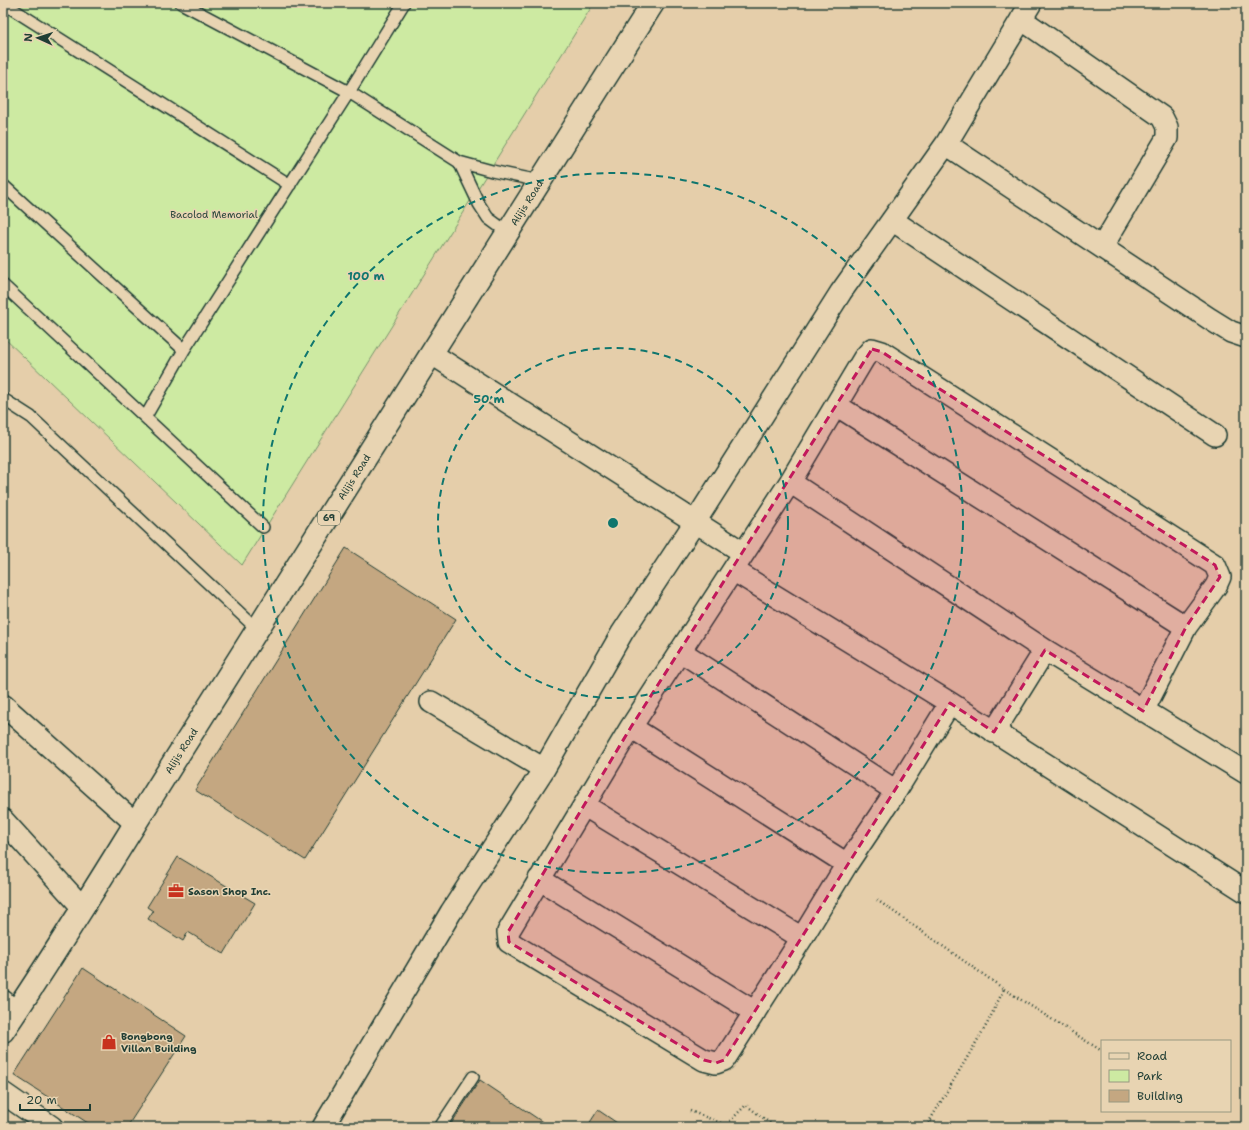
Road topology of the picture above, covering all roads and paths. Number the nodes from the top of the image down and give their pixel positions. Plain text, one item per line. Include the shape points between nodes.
1 (3, 3) edge
2 (181, 3) edge
3 (404, 3) edge
4 (653, 3) edge
5 (1026, 11) edge
6 (349, 92) junction
7 (946, 144) junction
8 (459, 162) junction
9 (540, 181) junction
10 (3, 185) edge
11 (290, 185) junction
12 (892, 220) junction
13 (507, 232) junction
14 (1102, 247) junction
15 (3, 285) edge
16 (1246, 337) edge
17 (184, 350) junction
18 (432, 354) junction
19 (3, 398) edge
20 (836, 405) junction
21 (146, 416) junction
22 (1214, 435) dead end
23 (790, 482) junction
24 (695, 522) junction
25 (263, 526) dead end
26 (739, 562) junction
27 (1186, 627) junction
28 (258, 630) junction
29 (1045, 650) junction
30 (680, 651) junction
31 (431, 702) dead end
32 (950, 703) junction
33 (3, 705) edge
34 (1143, 711) junction
35 (631, 727) junction
36 (994, 732) junction
37 (544, 769) junction
38 (1246, 774) edge
39 (896, 792) junction
40 (585, 806) junction
41 (3, 820) edge
42 (135, 823) junction
43 (847, 864) junction
44 (539, 879) junction
45 (1246, 892) edge
46 (877, 900) dead end
47 (83, 908) junction
48 (802, 938) junction
49 (1004, 989) junction
50 (755, 1012) junction
51 (7, 1015) edge
52 (1101, 1050) edge
53 (473, 1077) dead end
54 (3, 1093) edge
55 (690, 1111) dead end
56 (931, 1121) junction
57 (52, 1127) edge
58 (323, 1127) edge
59 (440, 1127) edge
60 (775, 1127) edge
61 (926, 1127) edge
62 (939, 1127) edge

1 - 11 lane
2 - 6 lane
3 - 6 lane
4 - 9 main road, Alijis Road / 69
5 - 7 street
5 - 14 street via 1162,116 1167,127 1167,138
6 - 8 lane
6 - 11 lane
7 - 12 street
7 - 14 street
8 - 9 lane
8 - 13 lane via 488,218
9 - 13 main road, Alijis Road / 69
10 - 17 lane
11 - 17 lane
12 - 22 street
12 - 24 street via 841,292
13 - 18 main road, Alijis Road / 69
14 - 16 street via 1210,319 1231,332
15 - 21 lane
17 - 21 lane
18 - 24 street
18 - 28 main road, Alijis Road / 69
19 - 28 lane via 31,417
20 - 23 street
20 - 27 street
20 - 27 street via 872,349 889,356 1215,565 1220,577 1216,586
21 - 25 lane
23 - 26 street
23 - 29 street
24 - 26 street
24 - 37 street via 622,633
26 - 30 street
26 - 32 street
27 - 34 street
28 - 42 main road, Alijis Road / 69
29 - 34 street
29 - 36 street
30 - 35 street
30 - 39 street
31 - 37 street
32 - 36 street
32 - 39 street
33 - 42 street
34 - 38 street
35 - 40 street
35 - 43 street
36 - 45 street
37 - 58 street via 451,912
39 - 43 street
40 - 44 street
40 - 48 street
41 - 47 street
42 - 47 main road, Alijis Road / 69
43 - 48 street
44 - 50 street
44 - 50 street via 508,932 509,942 512,944 704,1060 716,1063 724,1060
46 - 49 path
47 - 51 main road, Alijis Road / 69
48 - 50 street
49 - 52 path
49 - 56 path via 987,1024
53 - 59 lane
54 - 57 street
55 - 60 path via 726,1125 746,1105
56 - 61 path
56 - 62 path

